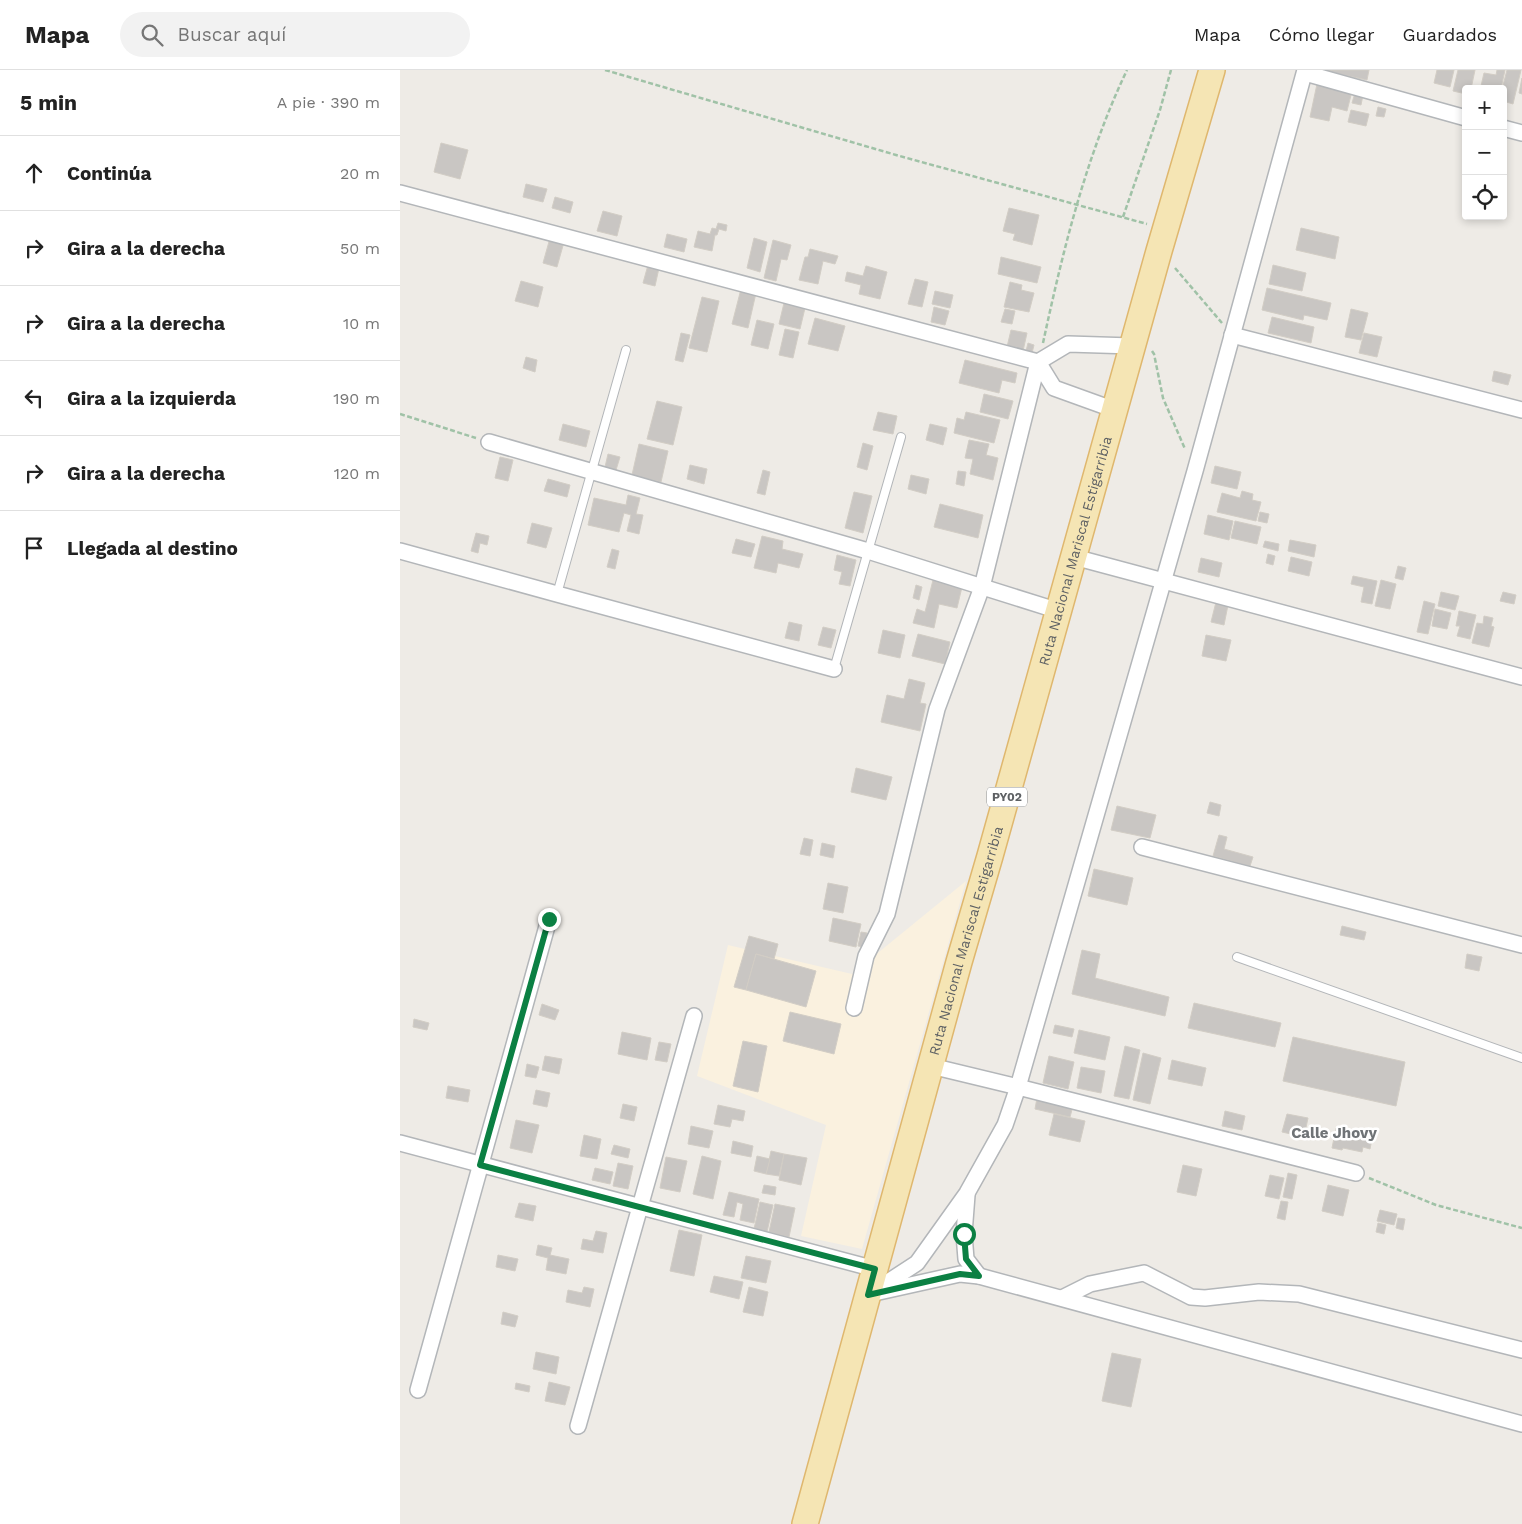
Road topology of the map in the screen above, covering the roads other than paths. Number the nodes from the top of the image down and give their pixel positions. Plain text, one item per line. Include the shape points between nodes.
1 (1212, 70) edge
2 (1305, 72) edge
3 (1462, 117) edge
4 (1507, 129) edge
5 (1522, 133) edge
6 (400, 194) edge
7 (1232, 336) junction
8 (1135, 339) junction
9 (626, 350) dead end
10 (1038, 362) junction
11 (1115, 410) junction
12 (1522, 410) edge
13 (901, 437) dead end
14 (489, 442) road end
15 (591, 472) junction
16 (400, 551) edge
17 (868, 551) junction
18 (1074, 557) junction
19 (1163, 581) junction
20 (982, 587) junction
21 (557, 594) junction
22 (1059, 611) junction
23 (834, 668) joint
24 (1522, 677) edge
25 (1142, 847) dead end
26 (549, 919) dead end
27 (1522, 946) edge
28 (1237, 957) dead end
29 (854, 1008) dead end
30 (694, 1016) dead end
31 (1522, 1058) edge
32 (931, 1066) junction
33 (1018, 1087) junction
34 (400, 1143) edge
35 (480, 1165) junction
36 (1356, 1173) road end
37 (967, 1193) junction
38 (640, 1208) junction
39 (875, 1269) junction
40 (979, 1276) junction
41 (868, 1295) junction
42 (1062, 1298) junction
43 (1522, 1350) edge
44 (418, 1390) dead end
45 (1522, 1424) edge
46 (578, 1426) dead end
47 (804, 1524) edge

1 - 8 main road, Ruta Nacional Mariscal Estigarribia / PY02
2 - 3 street
2 - 7 street
4 - 5 street
6 - 10 street
7 - 12 street
7 - 19 street
8 - 10 street via 1068,344
8 - 11 main road, Ruta Nacional Mariscal Estigarribia / PY02
9 - 15 lane
10 - 11 street via 1054,388
10 - 20 street
11 - 18 main road, Ruta Nacional Mariscal Estigarribia / PY02
13 - 17 lane
14 - 15 street
15 - 17 street
15 - 21 lane
16 - 21 street
17 - 20 street
17 - 23 lane
18 - 19 street
18 - 22 main road, Ruta Nacional Mariscal Estigarribia / PY02
19 - 24 street
19 - 33 street
20 - 22 street
20 - 29 street via 937,709 886,914 866,956
21 - 23 street
22 - 32 main road, Ruta Nacional Mariscal Estigarribia / PY02
25 - 27 street
26 - 35 street
28 - 31 lane
30 - 38 street
32 - 33 street
32 - 39 main road, Ruta Nacional Mariscal Estigarribia / PY02
33 - 36 street
33 - 37 street via 1005,1125
34 - 35 street
35 - 38 street
35 - 44 street
37 - 40 street via 966,1259
37 - 41 street via 917,1264
38 - 39 street
38 - 46 street
39 - 41 main road, Ruta Nacional Mariscal Estigarribia / PY02
40 - 41 street via 960,1274
40 - 42 street
41 - 47 main road, Ruta Nacional Mariscal Estigarribia / PY02
42 - 43 street via 1090,1284 1144,1272 1191,1297 1259,1292 1299,1294
42 - 45 street

